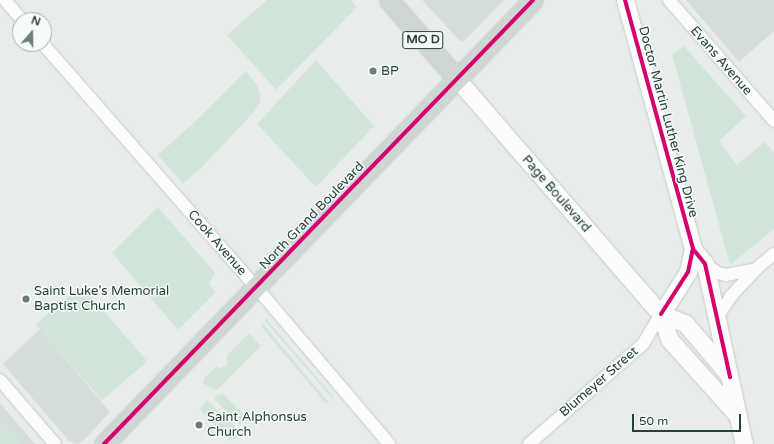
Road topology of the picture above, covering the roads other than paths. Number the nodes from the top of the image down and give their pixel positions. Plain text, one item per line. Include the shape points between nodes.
1 (5, 0) edge
2 (389, 0) edge
3 (533, 0) edge
4 (625, 0) edge
5 (669, 0) edge
6 (15, 12) edge
7 (50, 52) edge
8 (457, 79) junction
9 (774, 121) edge
10 (693, 249) junction
11 (774, 254) edge
12 (705, 264) junction
13 (756, 269) junction
14 (256, 287) junction
15 (661, 314) junction
16 (717, 317) junction
17 (730, 377) junction
18 (0, 380) edge
19 (738, 416) junction
20 (55, 444) edge
21 (104, 444) edge
22 (389, 444) edge
23 (529, 444) edge
24 (744, 444) edge

1 - 6 street
2 - 8 main road, Page Boulevard / MO D
3 - 8 main road, North Grand Boulevard
4 - 10 main road, Doctor Martin Luther King Drive
5 - 9 street, Evans Avenue
7 - 14 street, Cook Avenue
8 - 14 main road, North Grand Boulevard
8 - 15 main road, Page Boulevard / MO D
10 - 12 main road, Doctor Martin Luther King Drive
10 - 15 main road, Doctor Martin Luther King Drive via 688,272
11 - 13 street
12 - 13 street via 726,275
12 - 16 main road, Doctor Martin Luther King Drive
13 - 16 street
14 - 21 main road, North Grand Boulevard
14 - 22 street, Cook Avenue
15 - 17 main road, Page Boulevard / MO D via 685,323
15 - 19 main road, Doctor Martin Luther King Drive / MO D via 669,339
15 - 23 street, Blumeyer Street via 643,344
16 - 17 main road, Doctor Martin Luther King Drive
17 - 19 main road, Doctor Martin Luther King Drive / MO D
18 - 20 street
19 - 24 main road, Doctor Martin Luther King Drive / MO D

